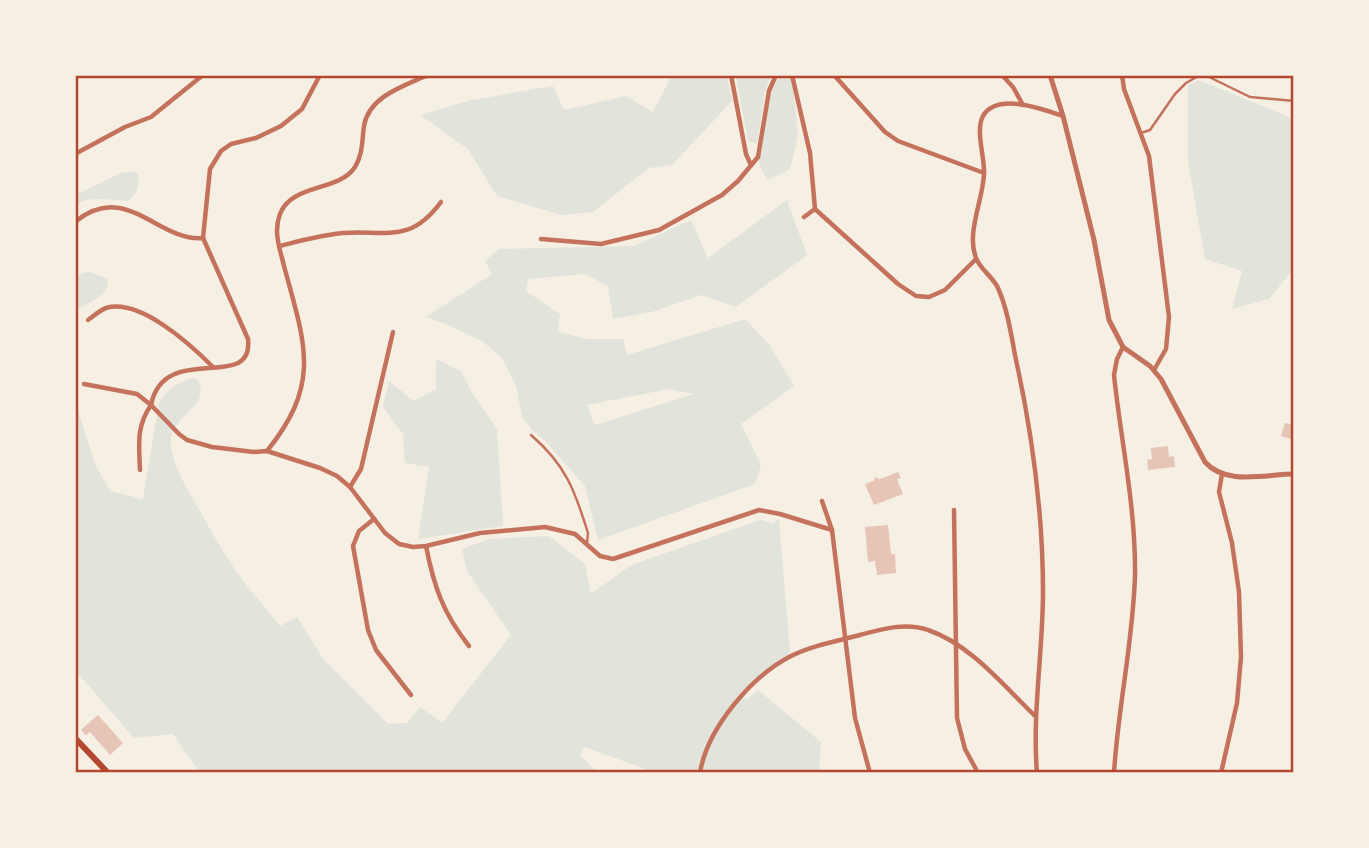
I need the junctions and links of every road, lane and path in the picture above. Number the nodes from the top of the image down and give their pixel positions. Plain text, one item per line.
1 (203, 75) edge
2 (320, 75) edge
3 (428, 75) edge
4 (731, 75) edge
5 (776, 75) edge
6 (792, 75) edge
7 (834, 75) edge
8 (1002, 75) edge
9 (1050, 75) edge
10 (1122, 75) edge
11 (1200, 75) edge
12 (1205, 75) edge
13 (1294, 101) edge
14 (1023, 105) junction
15 (1063, 116) junction
16 (1141, 133) junction
17 (75, 154) edge
18 (750, 163) junction
19 (984, 173) junction
20 (441, 202) dead end
21 (816, 209) junction
22 (804, 217) dead end
23 (75, 222) edge
24 (202, 237) junction
25 (541, 239) dead end
26 (279, 246) junction
27 (976, 259) junction
28 (88, 320) dead end
29 (393, 332) dead end
30 (1124, 347) junction
31 (213, 368) junction
32 (1154, 370) junction
33 (83, 384) dead end
34 (151, 405) junction
35 (531, 435) dead end
36 (267, 451) junction
37 (140, 470) dead end
38 (1222, 474) junction
39 (1294, 474) edge
40 (350, 487) junction
41 (822, 501) dead end
42 (954, 510) dead end
43 (374, 519) junction
44 (832, 530) junction
45 (587, 543) junction
46 (426, 546) junction
47 (846, 638) junction
48 (956, 641) junction
49 (469, 646) dead end
50 (411, 695) dead end
51 (1036, 717) junction
52 (75, 738) edge
53 (108, 773) edge
54 (700, 773) edge
55 (870, 773) edge
56 (978, 773) edge
57 (1037, 773) edge
58 (1114, 773) edge
59 (1221, 773) edge

1 - 17 street
2 - 24 street
3 - 26 street
4 - 18 street
5 - 18 street
6 - 21 street
7 - 19 street
8 - 14 street
9 - 15 street
10 - 16 street
11 - 16 lane
12 - 13 lane
14 - 15 street
14 - 19 street
15 - 30 street
16 - 32 street
18 - 25 street
19 - 27 street
20 - 26 street
21 - 22 street
21 - 27 street
23 - 24 street
24 - 31 street
26 - 36 street
27 - 51 street
28 - 31 street
29 - 40 street
30 - 32 street
30 - 58 street
31 - 34 street
32 - 38 street
33 - 34 street
34 - 36 street
34 - 37 street
35 - 45 lane
36 - 40 street
38 - 39 street
38 - 59 street
40 - 43 street
41 - 44 street
42 - 48 street
43 - 46 street
43 - 50 street
44 - 45 street
44 - 47 street
45 - 46 street
46 - 49 street
47 - 48 street
47 - 54 street
47 - 55 street
48 - 51 street
48 - 56 street
51 - 57 street
52 - 53 main road

